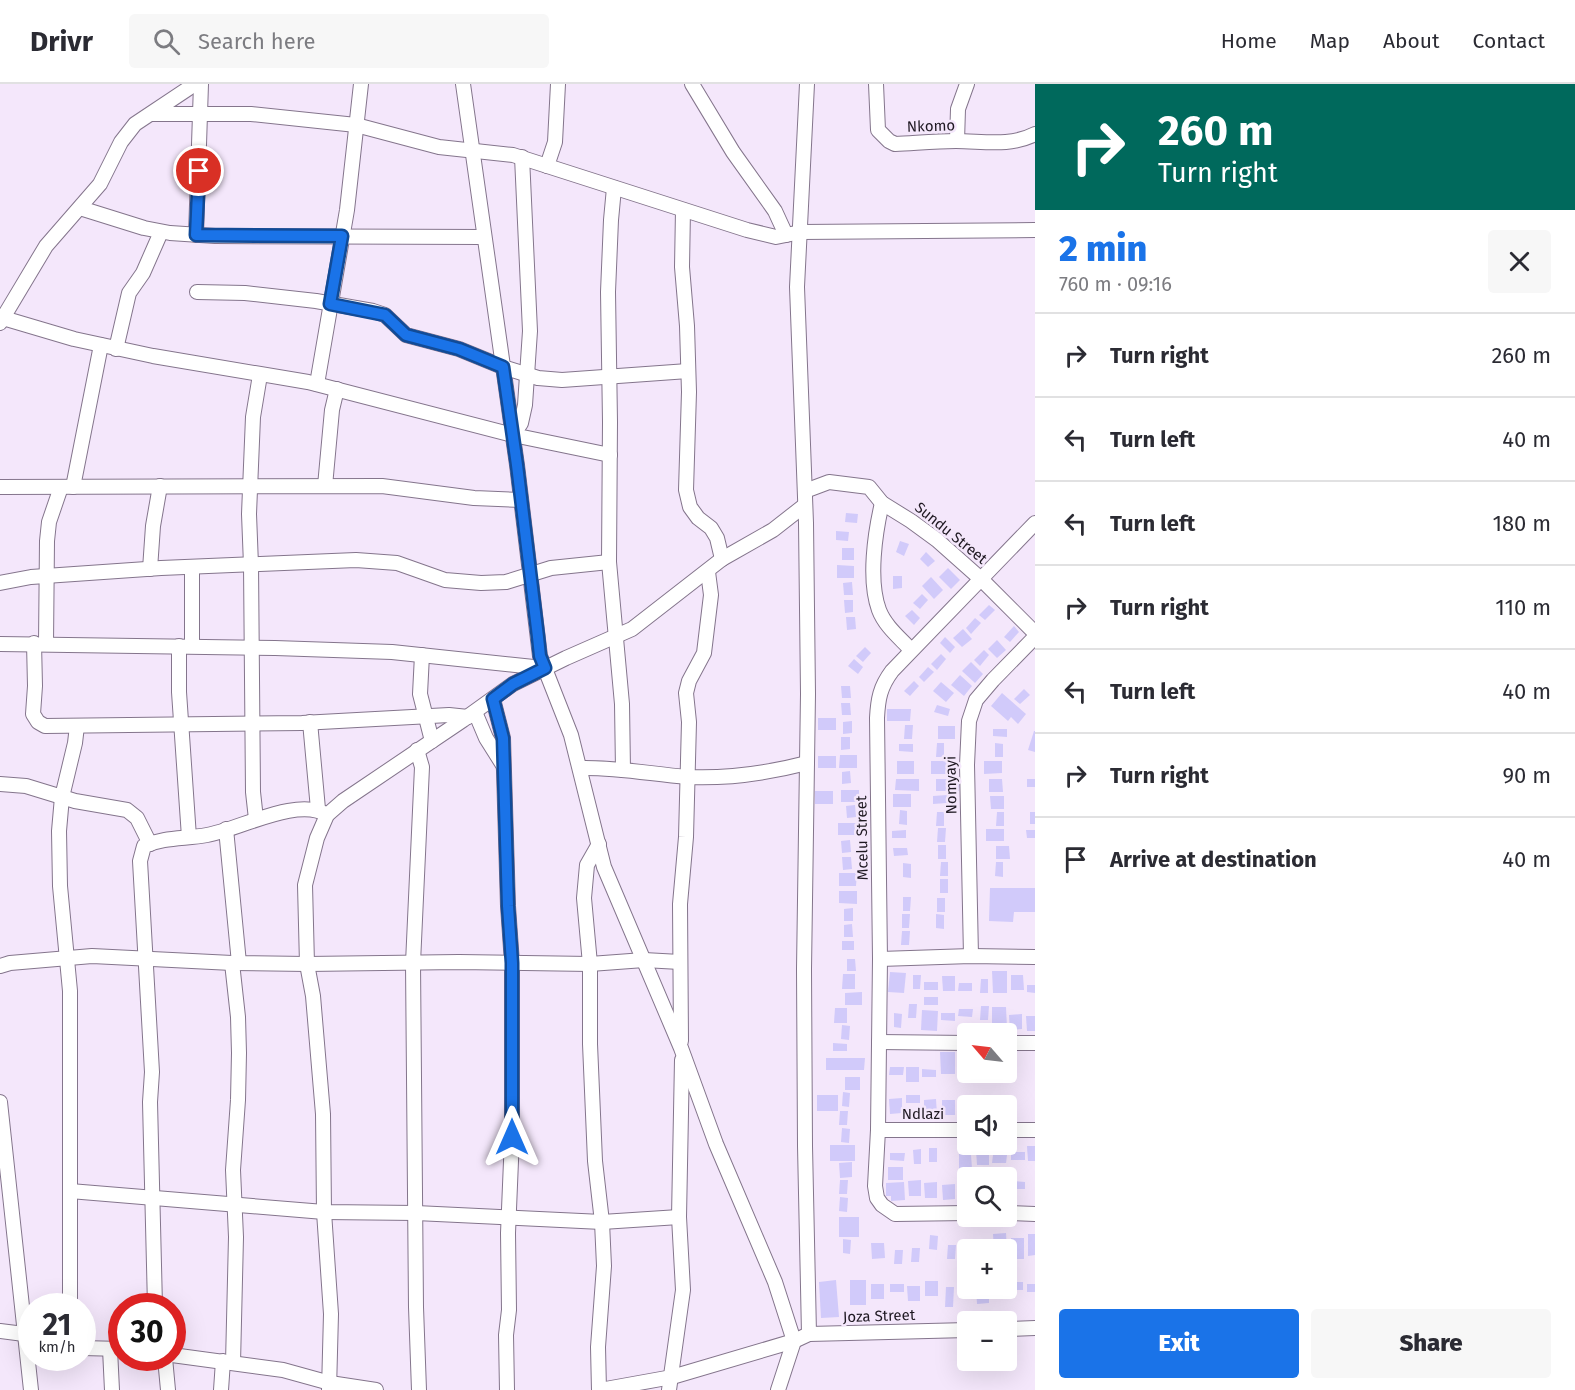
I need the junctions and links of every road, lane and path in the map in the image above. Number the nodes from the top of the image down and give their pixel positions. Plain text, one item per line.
1 (195, 84) edge
2 (201, 84) edge
3 (361, 84) edge
4 (463, 84) edge
5 (558, 84) edge
6 (692, 84) edge
7 (807, 84) edge
8 (876, 84) edge
9 (967, 84) edge
10 (153, 114) junction
11 (199, 114) junction
12 (356, 126) junction
13 (1035, 134) edge
14 (957, 141) junction
15 (472, 150) junction
16 (522, 158) junction
17 (547, 166) junction
18 (614, 188) junction
19 (80, 208) junction
20 (683, 210) junction
21 (1035, 230) edge
22 (161, 231) junction
23 (801, 232) junction
24 (196, 235) junction
25 (786, 235) junction
26 (342, 236) junction
27 (484, 237) junction
28 (197, 292) dead end
29 (330, 304) junction
30 (2, 320) edge
31 (102, 345) junction
32 (116, 349) junction
33 (503, 367) junction
34 (688, 372) junction
35 (260, 375) junction
36 (528, 375) junction
37 (610, 378) junction
38 (317, 384) junction
39 (337, 389) junction
40 (513, 435) junction
41 (610, 455) junction
42 (250, 485) junction
43 (160, 486) junction
44 (325, 486) junction
45 (0, 487) edge
46 (67, 487) junction
47 (805, 498) junction
48 (521, 500) junction
49 (882, 503) junction
50 (1035, 523) edge
51 (722, 559) junction
52 (609, 562) junction
53 (251, 565) junction
54 (192, 567) junction
55 (150, 569) junction
56 (708, 572) junction
57 (529, 574) junction
58 (46, 576) junction
59 (982, 580) junction
60 (0, 583) edge
61 (1035, 633) edge
62 (616, 637) junction
63 (1035, 638) edge
64 (40, 643) junction
65 (0, 644) edge
66 (185, 646) junction
67 (250, 647) junction
68 (911, 650) junction
69 (422, 655) junction
70 (545, 668) junction
71 (493, 699) junction
72 (471, 715) junction
73 (427, 717) junction
74 (310, 722) junction
75 (182, 723) junction
76 (252, 724) junction
77 (77, 726) junction
78 (432, 741) junction
79 (417, 750) junction
80 (807, 763) junction
81 (503, 765) junction
82 (580, 768) junction
83 (623, 770) junction
84 (688, 777) junction
85 (0, 784) edge
86 (62, 797) junction
87 (322, 812) junction
88 (255, 819) junction
89 (226, 829) junction
90 (189, 837) junction
91 (150, 844) junction
92 (599, 844) junction
93 (971, 956) junction
94 (1035, 957) edge
95 (67, 959) junction
96 (146, 959) junction
97 (880, 959) junction
98 (644, 960) junction
99 (680, 962) junction
100 (235, 963) junction
101 (413, 963) junction
102 (512, 963) junction
103 (307, 964) junction
104 (590, 964) junction
105 (0, 966) edge
106 (879, 1042) junction
107 (957, 1042) edge
108 (1017, 1043) edge
109 (1035, 1043) edge
110 (681, 1048) junction
111 (0, 1102) edge
112 (878, 1130) junction
113 (957, 1130) edge
114 (1017, 1130) edge
115 (1035, 1130) edge
116 (2, 1136) edge
117 (70, 1191) junction
118 (153, 1197) junction
119 (234, 1206) junction
120 (324, 1212) junction
121 (416, 1213) junction
122 (957, 1214) edge
123 (1017, 1214) edge
124 (1035, 1214) edge
125 (509, 1216) junction
126 (679, 1217) junction
127 (602, 1222) junction
128 (19, 1293) edge
129 (70, 1293) edge
130 (154, 1293) edge
131 (1035, 1328) edge
132 (1017, 1329) edge
133 (957, 1330) edge
134 (0, 1331) edge
135 (18, 1333) edge
136 (809, 1334) junction
137 (794, 1341) junction
138 (186, 1357) edge
139 (228, 1362) junction
140 (30, 1371) edge
141 (114, 1371) edge
142 (166, 1371) edge
143 (670, 1384) edge
144 (330, 1387) edge
145 (30, 1390) edge
146 (112, 1390) edge
147 (168, 1390) edge
148 (221, 1390) edge
149 (376, 1390) edge
150 (419, 1390) edge
151 (507, 1390) edge
152 (599, 1390) edge
153 (778, 1390) edge

1 - 10 street
2 - 11 street
3 - 12 street
4 - 15 street
5 - 17 street
6 - 25 street
7 - 23 street
8 - 14 street, Nkomo
9 - 14 street
10 - 11 street
10 - 19 street
11 - 12 street
11 - 24 street
12 - 15 street
12 - 26 street
13 - 14 street, Nkomo
15 - 16 street
15 - 27 street
16 - 17 street
16 - 36 street
17 - 18 street
18 - 20 street
18 - 37 street
19 - 22 street
19 - 30 street
20 - 25 street
20 - 34 street
21 - 23 street
22 - 24 street
22 - 32 street
23 - 25 street
23 - 47 street
24 - 26 street
26 - 27 street
26 - 29 street
27 - 33 street
28 - 29 street
29 - 33 street
29 - 38 street
30 - 31 street
31 - 32 street
31 - 46 street
32 - 35 street
33 - 36 street
33 - 40 street
34 - 37 street
34 - 51 street
35 - 38 street
35 - 42 street
36 - 37 street
36 - 40 street
37 - 41 street
38 - 39 street
39 - 40 street
39 - 44 street
40 - 41 street
40 - 48 street
41 - 52 street
42 - 43 street
42 - 44 street
42 - 53 street
43 - 46 street
43 - 55 street
44 - 48 street
45 - 46 street
46 - 58 street
47 - 49 street, Sundu Street
47 - 51 street
47 - 80 street
48 - 57 street
49 - 59 street, Sundu Street
49 - 68 street
50 - 59 street, Mcelu Street
51 - 56 street
52 - 57 street
52 - 62 street
53 - 54 street
53 - 57 street
53 - 67 street
54 - 55 street
54 - 66 street
55 - 58 street
56 - 62 street
56 - 84 street
57 - 70 street
58 - 60 street
58 - 64 street
59 - 61 street, Sundu Street
59 - 68 street, Mcelu Street
62 - 70 street
62 - 83 street
63 - 93 street, Nomyayi
64 - 65 street
64 - 66 street
64 - 77 street
66 - 67 street
66 - 75 street
67 - 69 street
67 - 76 street
68 - 97 street, Mcelu Street
69 - 70 street
69 - 73 street
70 - 71 street
70 - 82 street
71 - 72 street
71 - 81 street
72 - 73 street
72 - 78 street
72 - 81 street
73 - 74 street
73 - 78 street
74 - 76 street
74 - 87 street
75 - 76 street
75 - 77 street
75 - 90 street
76 - 88 street
77 - 86 street
78 - 79 street
79 - 87 street
79 - 101 street
80 - 84 street
80 - 136 street
81 - 102 street
82 - 83 street
82 - 92 street
83 - 84 street
84 - 99 street
85 - 86 street
86 - 91 street
86 - 95 street
87 - 88 street
87 - 103 street
88 - 89 street
89 - 90 street
89 - 100 street
90 - 91 street
91 - 96 street
92 - 98 street
92 - 104 street
93 - 94 street
93 - 97 street
95 - 96 street
95 - 105 street
95 - 117 street
96 - 100 street
96 - 118 street
97 - 106 street, Mcelu Street
98 - 99 street
98 - 104 street
98 - 110 street
99 - 110 street
100 - 103 street
100 - 119 street
101 - 102 street
101 - 103 street
101 - 121 street
102 - 104 street
102 - 125 street
103 - 120 street
104 - 127 street
106 - 107 street
106 - 112 street, Mcelu Street
108 - 109 street
110 - 126 street
110 - 137 street
111 - 116 street
112 - 113 street, Ndlazi
112 - 122 street, Mcelu Street
114 - 115 street
116 - 128 street
117 - 118 street
117 - 129 street
118 - 119 street
118 - 130 street
119 - 120 street
119 - 139 street
120 - 121 street
120 - 144 street
121 - 125 street
121 - 150 street
123 - 124 street
125 - 127 street
125 - 151 street
126 - 127 street
126 - 143 street
127 - 152 street
131 - 132 street
133 - 136 street, Joza Street
134 - 135 street
136 - 137 street, Joza Street
137 - 143 street, Joza Street
137 - 153 street
138 - 139 street
139 - 144 street
139 - 148 street
140 - 145 street
141 - 146 street
142 - 147 street
143 - 152 street, Joza Street
144 - 149 street

